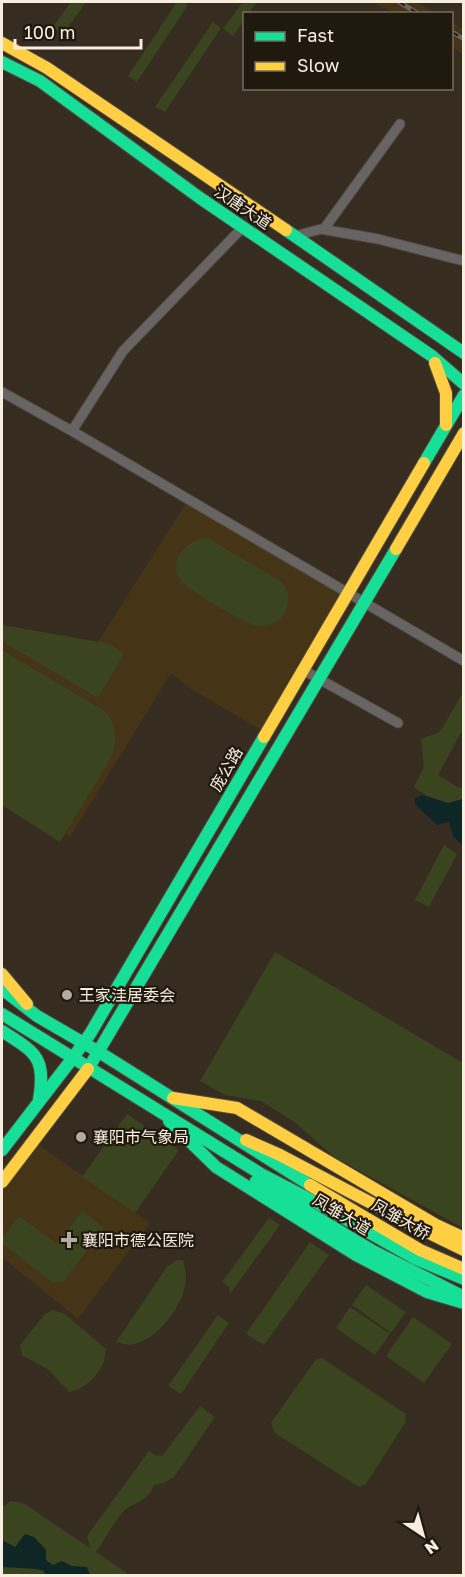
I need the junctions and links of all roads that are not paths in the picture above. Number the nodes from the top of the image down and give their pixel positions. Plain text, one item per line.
1 (2, 43) edge
2 (2, 62) edge
3 (400, 124) dead end
4 (244, 226) junction
5 (324, 229) junction
6 (295, 236) junction
7 (464, 261) edge
8 (442, 338) junction
9 (464, 345) edge
10 (464, 353) edge
11 (432, 356) junction
12 (464, 384) edge
13 (2, 392) edge
14 (464, 395) edge
15 (446, 425) junction
16 (72, 431) junction
17 (464, 433) edge
18 (348, 593) junction
19 (365, 603) junction
20 (464, 661) edge
21 (303, 670) junction
22 (320, 679) junction
23 (398, 723) dead end
24 (2, 974) edge
25 (2, 989) edge
26 (2, 1014) edge
27 (37, 1016) junction
28 (2, 1031) edge
29 (84, 1043) junction
30 (99, 1052) junction
31 (72, 1059) junction
32 (88, 1069) junction
33 (170, 1097) junction
34 (38, 1102) junction
35 (159, 1112) junction
36 (222, 1130) junction
37 (214, 1144) junction
38 (2, 1150) edge
39 (2, 1182) edge
40 (321, 1199) junction
41 (464, 1238) edge
42 (464, 1250) edge
43 (464, 1269) edge
44 (464, 1280) edge
45 (464, 1297) edge
46 (464, 1303) edge

1 - 6 main road, 汉唐大道
2 - 4 main road, 汉唐大道
3 - 5 street
4 - 11 main road, 汉唐大道
4 - 16 street
5 - 6 street
5 - 7 street
6 - 8 main road, 汉唐大道
8 - 9 main road
8 - 10 main road, 汉唐大道
11 - 12 main road, 汉唐大道
11 - 15 main road
13 - 16 street
14 - 15 main road, 庞公路
15 - 18 main road, 庞公路
16 - 18 street
17 - 19 main road
18 - 19 street
18 - 21 main road, 庞公路
19 - 20 street
19 - 22 main road
21 - 22 street
21 - 29 main road, 庞公路
22 - 23 street
22 - 30 main road
24 - 27 main road
25 - 27 main road, 凤雏大道
26 - 31 main road, 凤雏大道
27 - 29 main road, 凤雏大道
28 - 34 main road
29 - 30 main road, 凤雏大道
29 - 31 main road, 庞公路
30 - 32 main road
30 - 33 main road, 凤雏大道
31 - 32 main road, 凤雏大道
31 - 34 main road, 庞公路
32 - 35 main road, 凤雏大道
32 - 39 main road
33 - 36 main road, 凤雏大道
33 - 41 main road
34 - 38 main road, 庞公路
35 - 37 main road, 凤雏大道
35 - 46 main road
36 - 40 main road, 凤雏大道
36 - 42 main road, 凤雏大道
37 - 40 main road, 凤雏大道
37 - 45 main road, 凤雏大道
40 - 43 main road, 凤雏大桥
40 - 44 main road, 凤雏大桥

